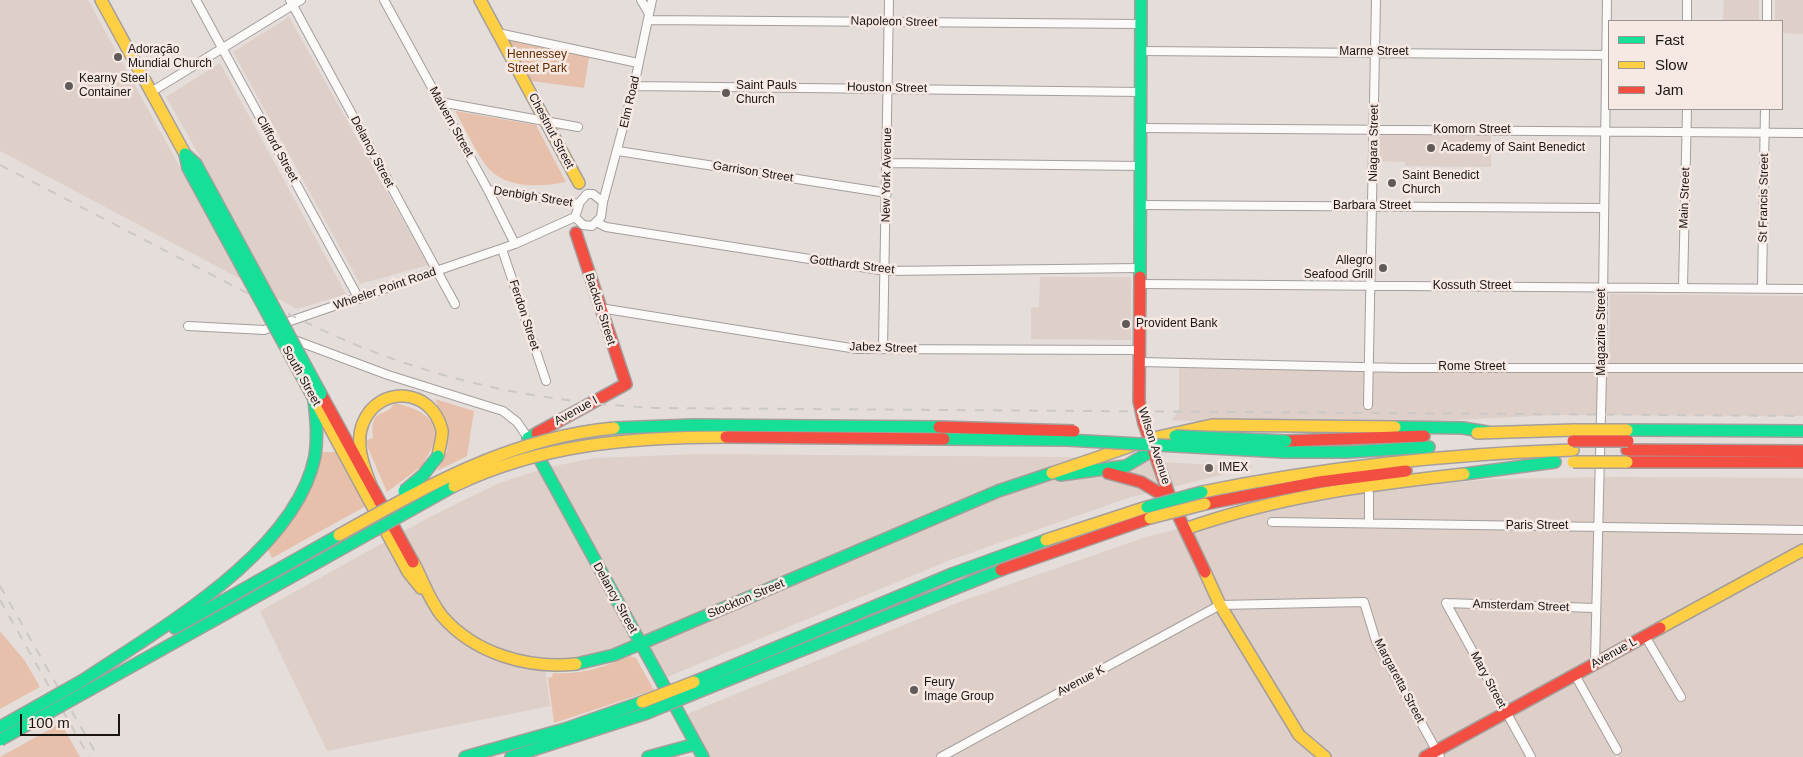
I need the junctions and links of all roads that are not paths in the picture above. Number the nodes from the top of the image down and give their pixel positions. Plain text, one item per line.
1 (101, 0) edge
2 (196, 0) edge
3 (301, 0) edge
4 (384, 0) edge
5 (641, 0) edge
6 (652, 0) edge
7 (889, 0) edge
8 (1142, 0) edge
9 (1376, 0) edge
10 (1607, 0) edge
11 (1688, 0) edge
12 (1767, 0) edge
13 (483, 1) edge
14 (291, 3) edge
15 (648, 16) junction
16 (1687, 20) edge
17 (1766, 20) edge
18 (889, 22) junction
19 (1141, 24) junction
20 (498, 33) junction
21 (222, 50) junction
22 (1141, 51) junction
23 (1376, 52) junction
24 (1606, 54) junction
25 (638, 63) junction
26 (634, 86) junction
27 (889, 88) junction
28 (151, 92) junction
29 (1141, 92) junction
30 (440, 102) junction
31 (1687, 110) edge
32 (1765, 110) edge
33 (546, 120) junction
34 (578, 127) dead end
35 (1141, 128) junction
36 (1374, 130) junction
37 (1605, 131) junction
38 (1687, 131) junction
39 (1765, 133) junction
40 (1803, 133) edge
41 (618, 151) junction
42 (888, 162) junction
43 (1140, 166) junction
44 (579, 184) junction
45 (488, 190) junction
46 (887, 193) junction
47 (593, 194) junction
48 (581, 202) junction
49 (603, 202) junction
50 (1141, 205) junction
51 (1373, 206) junction
52 (1603, 208) junction
53 (598, 223) junction
54 (578, 224) junction
55 (515, 244) junction
56 (502, 249) junction
57 (1140, 268) junction
58 (437, 270) junction
59 (886, 271) junction
60 (1141, 284) junction
61 (1371, 286) junction
62 (1602, 286) junction
63 (1683, 287) junction
64 (1762, 287) junction
65 (1803, 288) edge
66 (359, 299) junction
67 (455, 304) dead end
68 (600, 308) junction
69 (188, 326) dead end
70 (264, 330) junction
71 (883, 349) junction
72 (1139, 350) junction
73 (1140, 362) junction
74 (1370, 367) junction
75 (1602, 367) junction
76 (1803, 368) edge
77 (546, 380) dead end
78 (626, 384) joint
79 (318, 396) junction
80 (1368, 405) dead end
81 (1803, 431) edge
82 (1487, 432) junction
83 (528, 438) junction
84 (1149, 439) junction
85 (1803, 442) edge
86 (1573, 446) junction
87 (1627, 446) junction
88 (1285, 447) junction
89 (1153, 450) junction
90 (1803, 451) edge
91 (1555, 462) junction
92 (1803, 462) edge
93 (1096, 471) junction
94 (1049, 476) junction
95 (370, 483) junction
96 (1368, 494) dead end
97 (1203, 498) junction
98 (1171, 500) junction
99 (1272, 522) dead end
100 (1369, 523) junction
101 (1599, 526) junction
102 (1185, 529) junction
103 (1803, 530) edge
104 (339, 535) junction
105 (1803, 550) edge
106 (426, 592) junction
107 (1446, 602) joint
108 (1220, 605) junction
109 (1596, 608) junction
110 (445, 618) joint
111 (1646, 636) junction
112 (640, 644) junction
113 (1595, 664) junction
114 (1575, 675) junction
115 (85, 679) junction
116 (1681, 697) dead end
117 (644, 708) junction
118 (1506, 714) junction
119 (0, 727) edge
120 (0, 740) edge
121 (696, 744) junction
122 (1617, 750) dead end
123 (1438, 753) edge
124 (465, 757) edge
125 (511, 757) edge
126 (648, 757) edge
127 (703, 757) edge
128 (941, 757) edge
129 (1325, 757) edge
130 (1425, 757) edge
131 (1531, 757) edge

1 - 28 main road, South Street
2 - 21 street, Clifford Street
3 - 14 street
4 - 30 street, Malvern Street
5 - 15 street
6 - 15 street, Elm Road
7 - 18 street, New York Avenue
8 - 19 main road, Wilson Avenue
9 - 23 street, Niagara Street
10 - 24 street, Magazine Street
11 - 16 street
12 - 17 street
13 - 20 main road, Chestnut Street
14 - 21 street
14 - 58 street, Delancy Street
15 - 18 street, Napoleon Street
15 - 25 street, Elm Road
18 - 19 street, Napoleon Street
18 - 27 street, New York Avenue
19 - 22 main road, Wilson Avenue
20 - 25 street
20 - 33 main road, Chestnut Street
21 - 28 street
21 - 66 street, Clifford Street
22 - 23 street, Marne Street
22 - 29 main road, Wilson Avenue
23 - 24 street, Marne Street
23 - 36 street, Niagara Street
24 - 37 street, Magazine Street
25 - 26 street, Elm Road
26 - 27 street, Houston Street
26 - 41 street, Elm Road
27 - 29 street, Houston Street
27 - 42 street, New York Avenue
28 - 79 main road, South Street, bridge
29 - 35 main road, Wilson Avenue
30 - 33 street
30 - 45 street, Malvern Street
31 - 38 street, Main Street
32 - 39 street, St Francis Street
33 - 34 street
33 - 44 main road, Chestnut Street
35 - 36 street, Komorn Street
35 - 43 main road, Wilson Avenue
36 - 37 street, Komorn Street
36 - 51 street, Niagara Street
37 - 38 street, Komorn Street
37 - 52 street, Magazine Street
38 - 39 street, Komorn Street
38 - 63 street, Main Street
39 - 40 street, Komorn Street
39 - 64 street, St Francis Street
41 - 46 street, Garrison Street
41 - 49 street, Elm Road
42 - 43 street
42 - 46 street, New York Avenue
43 - 50 main road, Wilson Avenue
44 - 47 street
44 - 48 street
45 - 48 street, Denbigh Street
45 - 55 street, Malvern Street
46 - 59 street, New York Avenue
47 - 48 street
47 - 49 street
48 - 54 street
49 - 53 street
50 - 51 street, Barbara Street
50 - 57 main road, Wilson Avenue
51 - 52 street, Barbara Street
51 - 61 street, Niagara Street
52 - 62 street, Magazine Street
53 - 54 street
53 - 59 street, Gotthardt Street
54 - 55 street, Wheeler Point Road
54 - 68 main road, Backus Street
55 - 56 street, Wheeler Point Road
56 - 58 street, Wheeler Point Road
56 - 77 street, Ferdon Street
57 - 59 street, Gotthardt Street
57 - 60 main road, Wilson Avenue
58 - 66 street, Wheeler Point Road
58 - 67 street, Delancy Street
59 - 71 street, New York Avenue
60 - 61 street, Kossuth Street
60 - 72 main road, Wilson Avenue
61 - 62 street, Kossuth Street
61 - 74 street, Niagara Street
62 - 63 street, Kossuth Street
62 - 75 street, Magazine Street
63 - 64 street, Kossuth Street
64 - 65 street, Kossuth Street
66 - 70 street, Wheeler Point Road
68 - 71 street, Jabez Street
68 - 78 main road, Backus Street
69 - 70 street, Wheeler Point Road
70 - 83 street
71 - 72 street, Jabez Street
72 - 73 main road, Wilson Avenue
73 - 74 street, Rome Street
73 - 84 main road, Wilson Avenue
74 - 75 street, Rome Street
74 - 80 street, Niagara Street
75 - 76 street, Rome Street
75 - 101 street, Magazine Street
78 - 83 main road, Avenue I
79 - 95 main road, South Street
79 - 106 main road, South Street
79 - 115 main road
81 - 87 main road
82 - 84 main road, Stockton Street
82 - 86 main road
82 - 88 main road
83 - 112 main road, Delancy Street
84 - 89 main road, Wilson Avenue
84 - 94 main road, Stockton Street
85 - 87 main road
86 - 87 main road, bridge
86 - 87 main road, bridge
86 - 88 main road
86 - 91 main road
86 - 97 main road
87 - 90 main road
87 - 92 main road
88 - 104 main road, bridge
88 - 120 main road, bridge
89 - 93 main road, Stockton Street
89 - 98 main road, Wilson Avenue
91 - 97 main road
91 - 102 main road
93 - 94 main road, Stockton Street
93 - 98 main road
94 - 112 main road, Stockton Street
95 - 104 main road, bridge
95 - 106 main road, South Street
96 - 100 street
97 - 117 main road, bridge
98 - 102 main road, Wilson Avenue
99 - 100 street, Paris Street
100 - 101 street, Paris Street
101 - 103 street, Paris Street
101 - 109 street, Magazine Street
102 - 108 main road, Wilson Avenue
104 - 115 main road
105 - 111 main road, Avenue L
106 - 110 main road, South Street
107 - 109 street, Amsterdam Street
107 - 118 street, Mary Street
108 - 123 street, Margaretta Street
108 - 128 street, Avenue K
108 - 129 main road, Wilson Avenue
109 - 113 street, Magazine Street
110 - 112 main road, Stockton Street
111 - 113 main road, Avenue L
111 - 116 street
112 - 121 main road, Delancy Street
113 - 114 main road, Avenue L
114 - 118 main road, Avenue L
114 - 122 street
115 - 119 main road, bridge
117 - 124 main road
117 - 125 main road
118 - 123 main road, Avenue L
118 - 131 street, Mary Street
121 - 126 main road
121 - 127 main road, Delancy Street
123 - 130 main road, Avenue L

